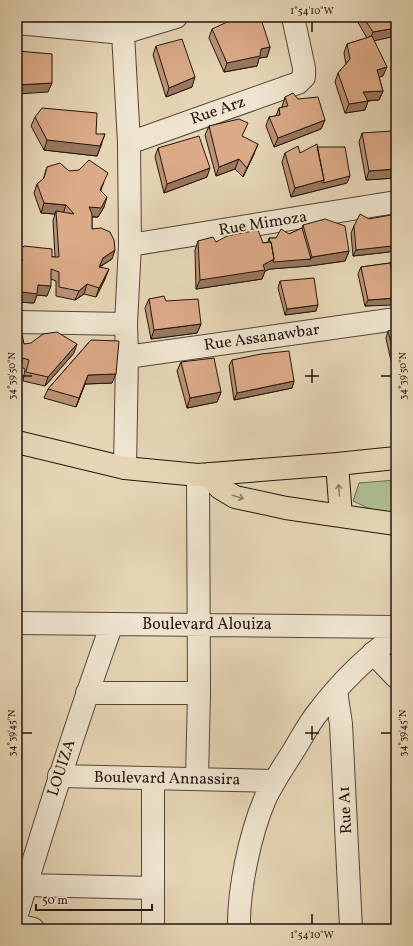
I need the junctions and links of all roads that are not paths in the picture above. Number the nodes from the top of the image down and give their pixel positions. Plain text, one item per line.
1 (176, 17) edge
2 (293, 17) edge
3 (17, 22) edge
4 (121, 25) edge
5 (129, 143) junction
6 (396, 202) edge
7 (130, 245) junction
8 (396, 319) edge
9 (17, 322) edge
10 (126, 324) junction
11 (127, 357) junction
12 (17, 442) edge
13 (396, 458) edge
14 (337, 464) junction
15 (125, 468) junction
16 (203, 474) junction
17 (341, 516) junction
18 (396, 524) edge
19 (17, 623) edge
20 (112, 624) junction
21 (199, 624) junction
22 (396, 627) edge
23 (396, 635) edge
24 (373, 653) junction
25 (396, 677) edge
26 (336, 691) junction
27 (87, 693) junction
28 (199, 693) junction
29 (59, 776) junction
30 (153, 778) junction
31 (197, 780) junction
32 (274, 781) junction
33 (26, 885) junction
34 (153, 888) junction
35 (17, 914) edge
36 (17, 925) edge
37 (33, 929) edge
38 (153, 929) edge
39 (239, 929) edge
40 (351, 929) edge

1 - 4 street
2 - 5 street, Rue Arz
3 - 4 street
4 - 5 street
5 - 7 street
6 - 7 street, Rue Mimoza
7 - 10 street
8 - 11 street, Rue Assanawbar
9 - 10 street
10 - 11 street
11 - 15 street
12 - 15 main road
13 - 14 main road
14 - 16 main road
17 -> 14 main road
15 - 16 main road
16 -> 17 main road
16 - 21 street
17 - 18 main road
19 - 20 street, Boulevard Alouiza
20 - 21 street, Boulevard Alouiza
20 - 27 street, LOUIZA
21 - 22 street, Boulevard Alouiza
21 - 28 street
23 - 24 street
24 - 25 street
24 - 26 street
26 - 32 street
26 - 40 street, Rue A1
27 - 28 street
27 - 29 street, LOUIZA
28 - 31 street
29 - 30 street, Boulevard Annassira
29 - 33 street, LOUIZA
30 - 31 street, Boulevard Annassira
30 - 34 street
31 - 32 street, Boulevard Annassira
32 - 39 street
33 - 34 street
33 - 35 street, LOUIZA
34 - 38 street
36 - 37 street

